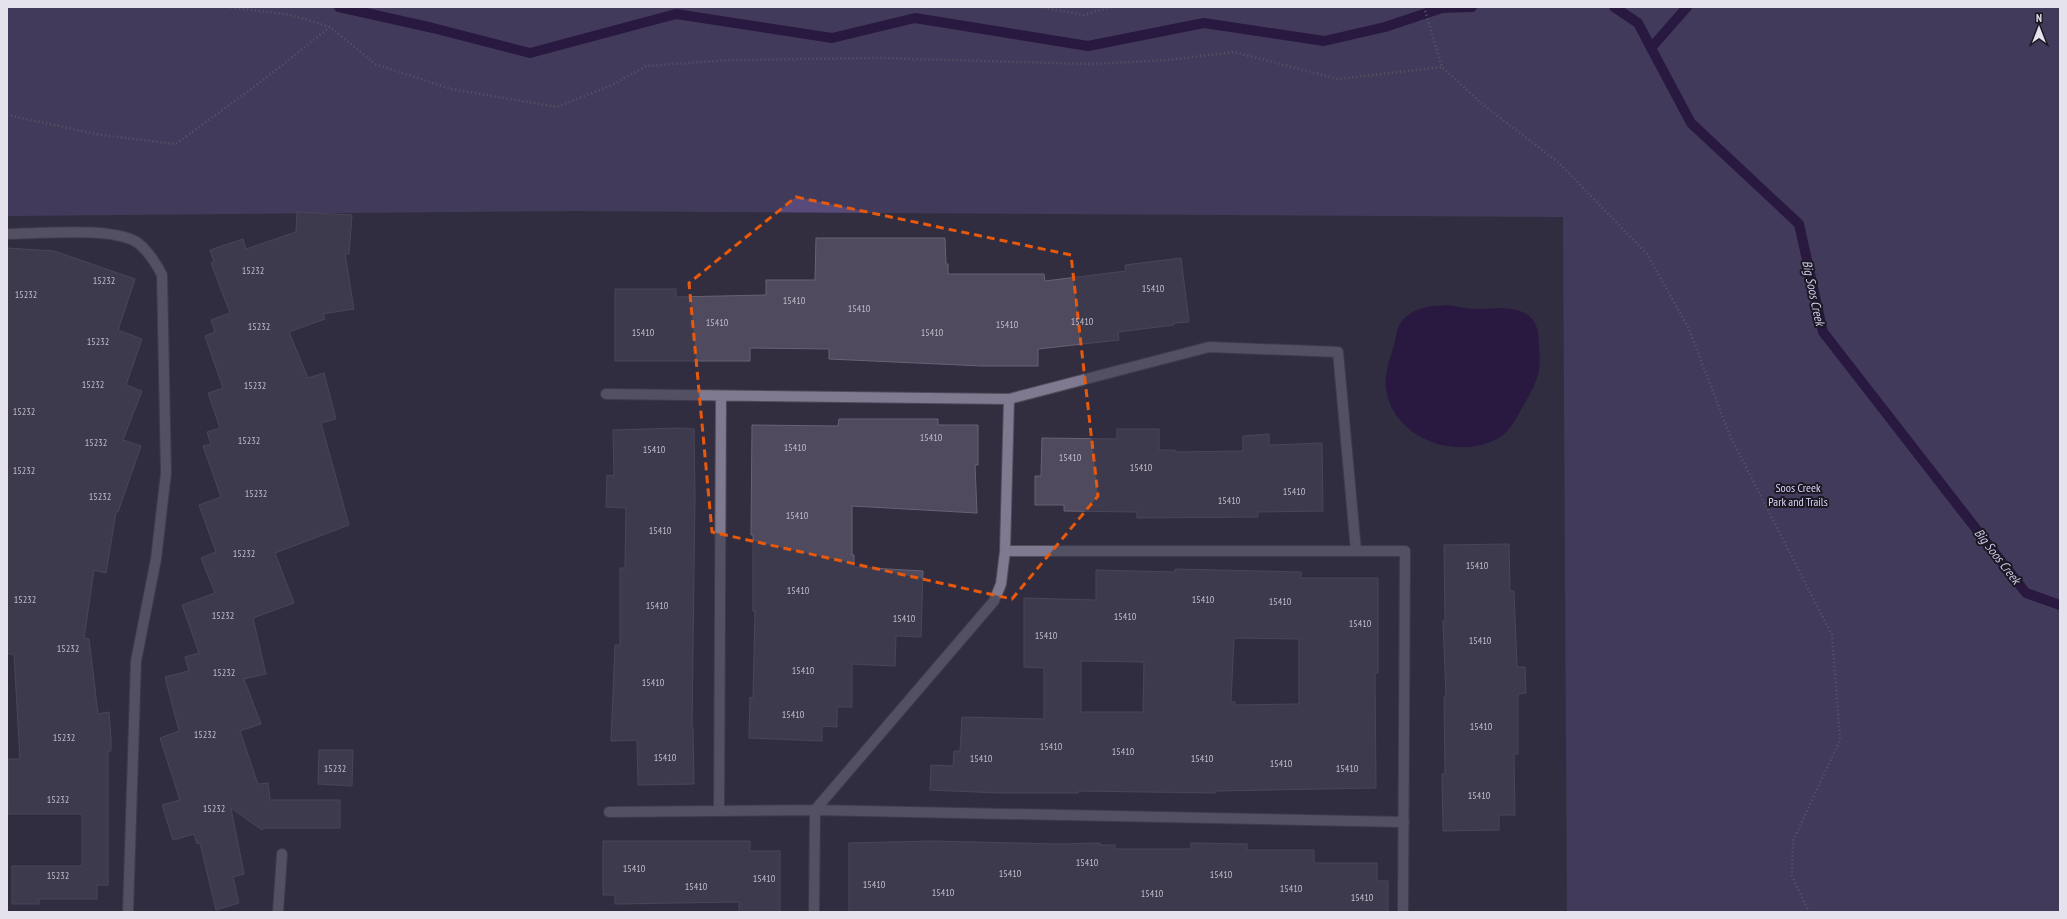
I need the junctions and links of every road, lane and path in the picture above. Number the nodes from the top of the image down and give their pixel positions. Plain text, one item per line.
1 (227, 7) edge
2 (535, 7) edge
3 (547, 7) edge
4 (1040, 7) edge
5 (1111, 7) edge
6 (1424, 7) edge
7 (330, 27) junction
8 (1442, 67) junction
9 (7, 114) edge
10 (7, 234) edge
11 (606, 394) dead end
12 (721, 396) junction
13 (1009, 399) junction
14 (1005, 550) junction
15 (1356, 550) junction
16 (815, 810) junction
17 (719, 811) junction
18 (609, 812) dead end
19 (1404, 822) junction
20 (282, 854) dead end
21 (128, 912) edge
22 (278, 912) edge
23 (814, 912) edge
24 (1404, 912) edge
25 (1809, 912) edge

1 - 7 path
2 - 3 path
4 - 5 path
6 - 8 path
7 - 8 path
7 - 9 path
8 - 25 path
10 - 21 lane
11 - 12 lane
12 - 13 lane
12 - 17 lane
13 - 14 lane
13 - 15 lane
14 - 15 lane
14 - 16 lane
15 - 19 lane
16 - 17 lane
16 - 19 lane
16 - 23 lane
17 - 18 lane
19 - 24 lane
20 - 22 lane

